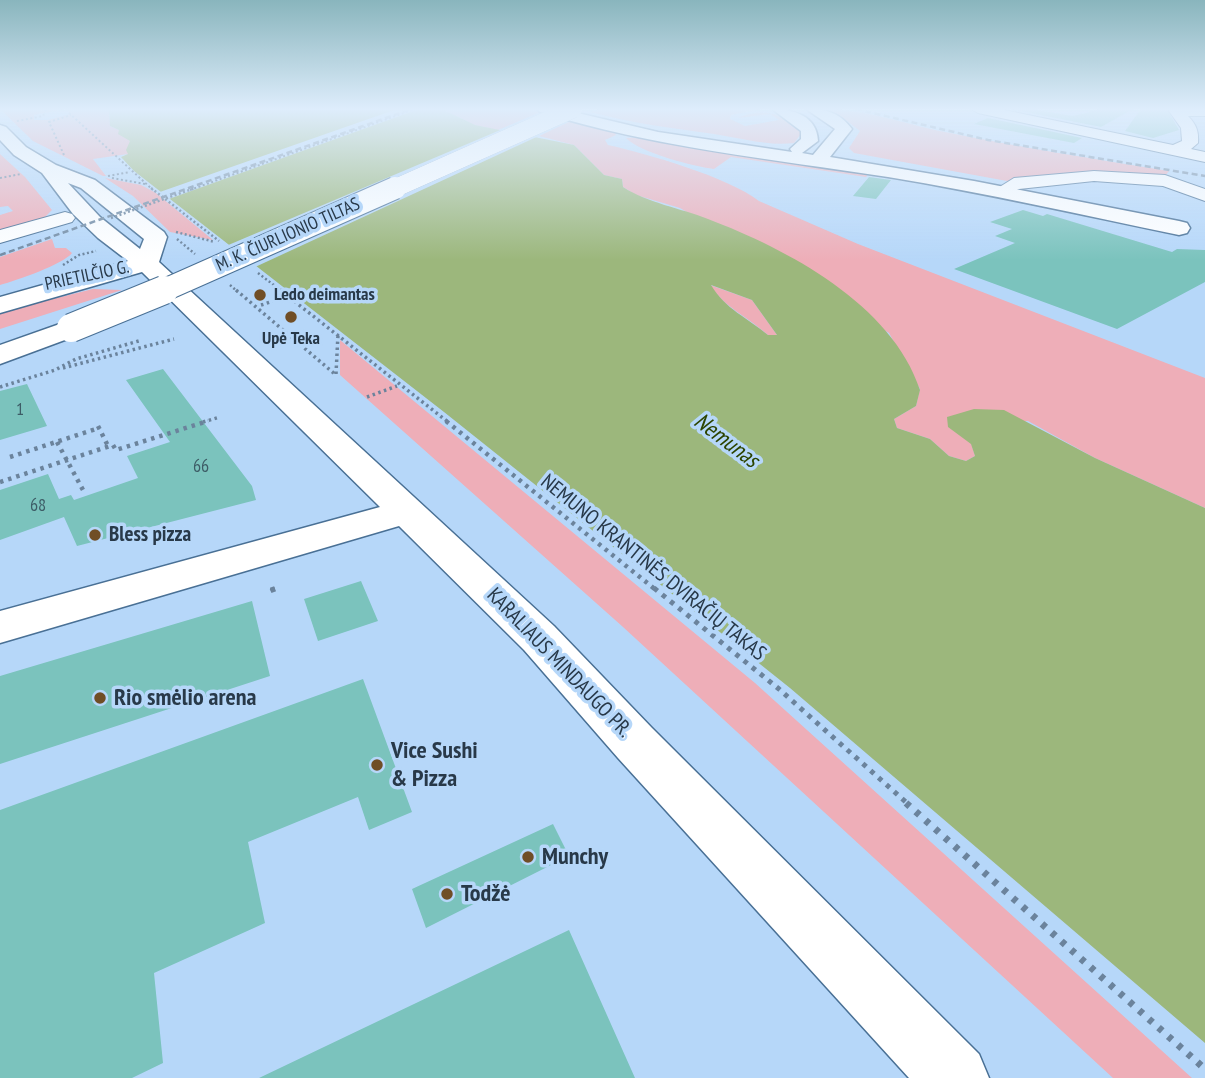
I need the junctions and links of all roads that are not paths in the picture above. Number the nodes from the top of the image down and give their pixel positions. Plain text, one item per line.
1 (35, 159) edge
2 (459, 159) edge
3 (828, 159) edge
4 (829, 159) edge
5 (1200, 159) edge
6 (57, 171) junction
7 (1165, 181) junction
8 (1007, 188) junction
9 (1205, 195) edge
10 (65, 218) junction
11 (0, 237) edge
12 (147, 263) junction
13 (63, 280) junction
14 (0, 296) edge
15 (0, 305) edge
16 (0, 355) edge
17 (407, 512) junction
18 (0, 627) edge
19 (955, 1078) edge

1 - 6 main road
2 - 16 main road, M. K. ČIURLIONIO TILTAS, bridge
3 - 8 main road
4 - 8 main road
5 - 7 street
6 - 10 main road
6 - 12 main road, KARALIAUS MINDAUGO PR.
6 - 12 main road
7 - 8 street
7 - 9 street
10 - 11 street
10 - 13 main road
12 - 13 main road, PRIETILČIO G.
12 - 15 main road, PRIETILČIO G.
12 - 17 main road, KARALIAUS MINDAUGO PR.
13 - 14 main road, PRIETILČIO G.
17 - 18 main road
17 - 19 main road, KARALIAUS MINDAUGO PR.

